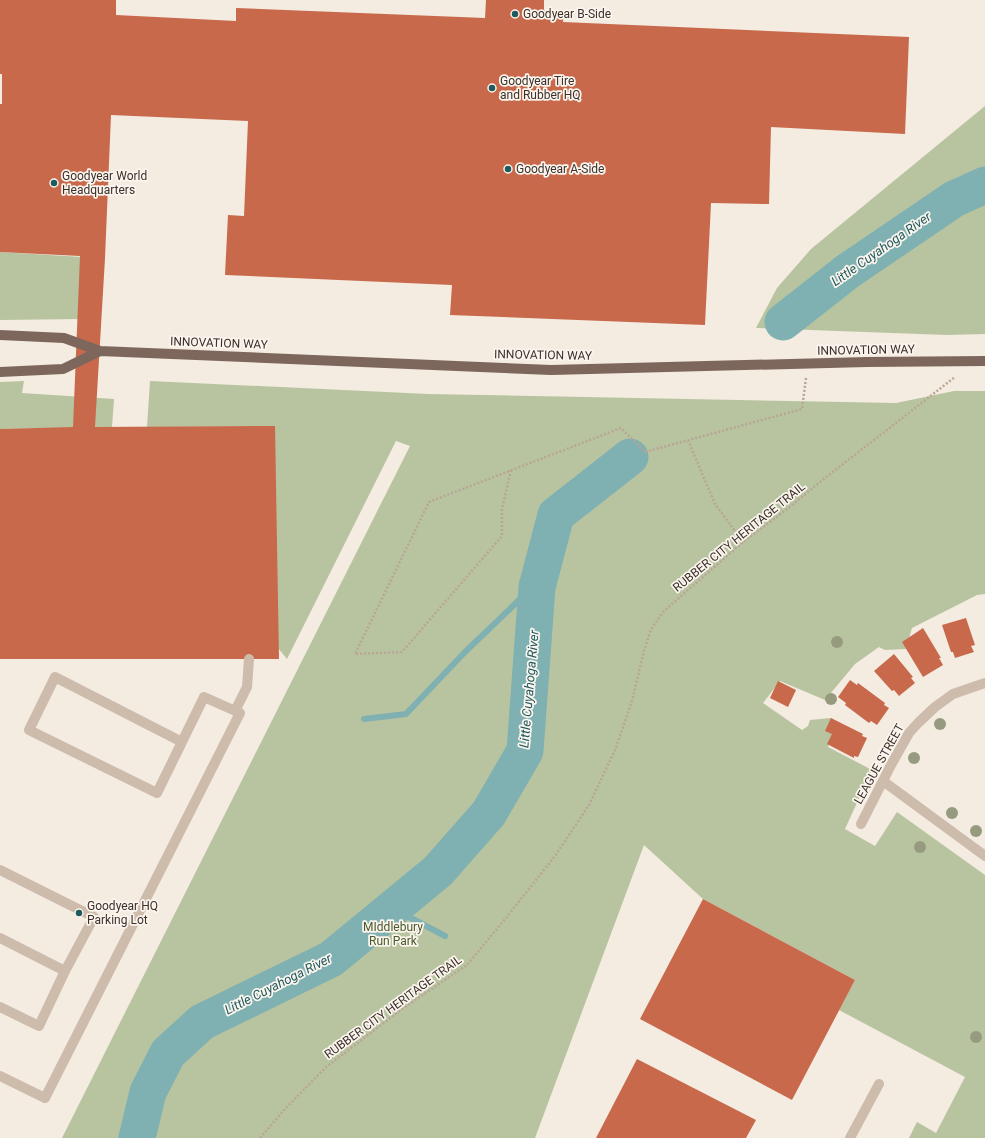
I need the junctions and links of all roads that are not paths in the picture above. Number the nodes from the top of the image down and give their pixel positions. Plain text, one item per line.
1 (0, 335) edge
2 (100, 351) junction
3 (985, 361) edge
4 (0, 372) edge
5 (249, 659) dead end
6 (985, 683) edge
7 (236, 711) junction
8 (182, 742) junction
9 (883, 781) junction
10 (861, 824) dead end
11 (985, 856) edge
12 (0, 870) edge
13 (0, 938) edge
14 (66, 971) junction
15 (0, 1007) edge
16 (0, 1076) edge
17 (879, 1084) dead end
18 (850, 1138) edge

1 - 2 main road, INNOVATION WAY
2 - 3 main road, INNOVATION WAY, bridge
2 - 4 main road, INNOVATION WAY
5 - 7 street
6 - 9 street, LEAGUE STREET
7 - 8 street
7 - 16 street
8 - 8 street
9 - 10 street, LEAGUE STREET
9 - 11 street
12 - 14 street
13 - 14 street
14 - 15 street
17 - 18 street

